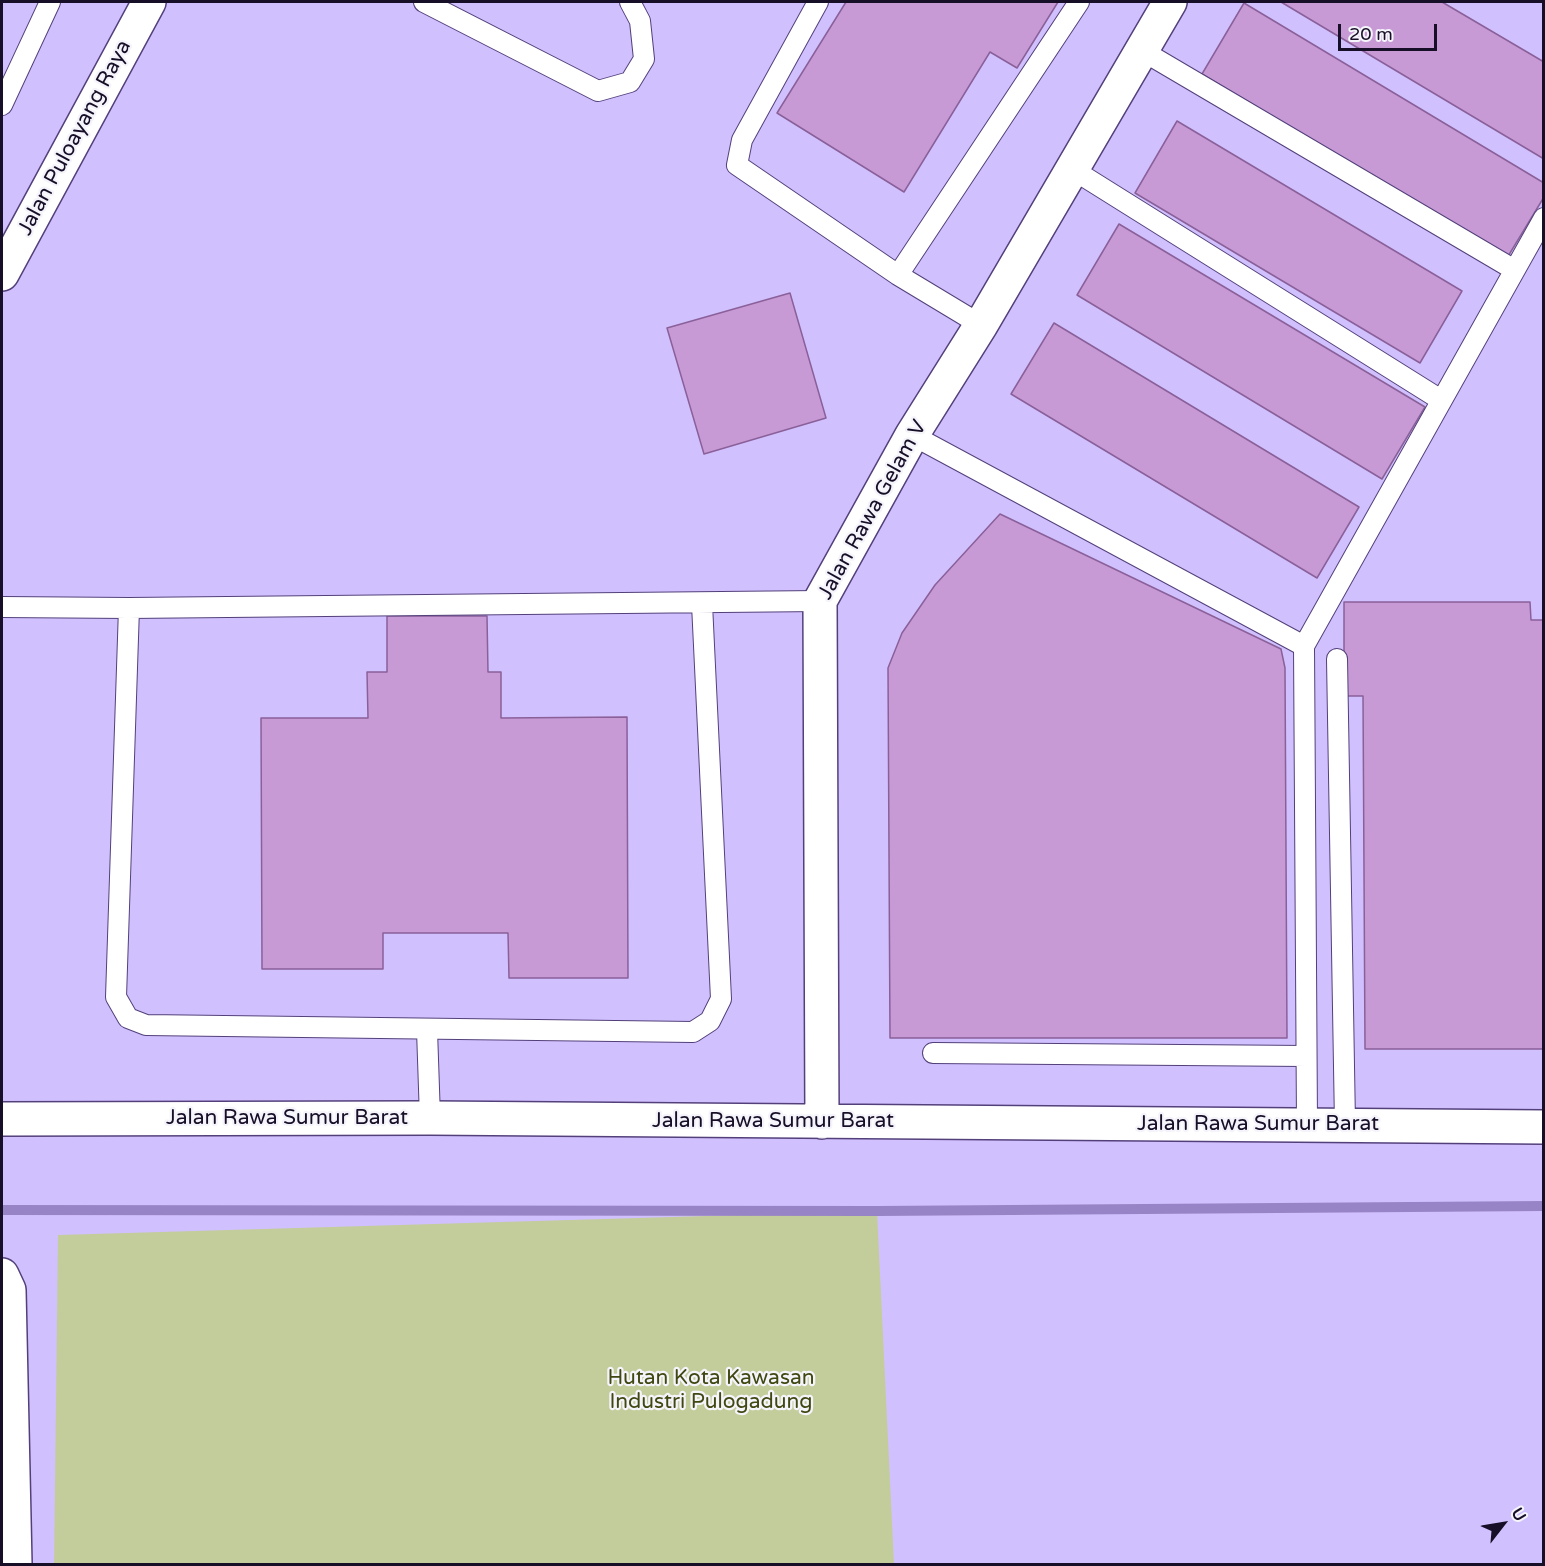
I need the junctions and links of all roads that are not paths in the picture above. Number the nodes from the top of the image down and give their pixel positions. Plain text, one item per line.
1 (51, 2) edge
2 (149, 2) edge
3 (424, 2) edge
4 (630, 2) edge
5 (818, 2) edge
6 (1079, 2) edge
7 (1170, 2) edge
8 (1141, 50) junction
9 (2, 105) edge
10 (1072, 169) junction
11 (1544, 218) edge
12 (1513, 269) junction
13 (2, 274) edge
14 (898, 275) junction
15 (981, 325) junction
16 (1440, 400) junction
17 (912, 435) junction
18 (820, 601) junction
19 (702, 604) junction
20 (2, 606) edge
21 (129, 608) junction
22 (1304, 645) junction
23 (1337, 658) dead end
24 (427, 1030) junction
25 (933, 1053) dead end
26 (1306, 1056) junction
27 (430, 1118) junction
28 (2, 1119) edge
29 (822, 1122) junction
30 (1307, 1124) junction
31 (1345, 1124) junction
32 (1544, 1127) edge
33 (2, 1275) edge
34 (15, 1564) edge

1 - 9 lane
2 - 13 street, Jalan Puloayang Raya
3 - 4 lane
5 - 14 lane
6 - 14 lane
7 - 8 street, Jalan Rawa Gelam V
8 - 10 street, Jalan Rawa Gelam V
8 - 12 lane
10 - 15 street, Jalan Rawa Gelam V
10 - 16 lane
11 - 12 lane
12 - 16 lane
14 - 15 lane
15 - 17 street, Jalan Rawa Gelam V
16 - 22 lane
17 - 18 street, Jalan Rawa Gelam V
17 - 22 lane
18 - 19 lane
18 - 29 street, Jalan Rawa Gelam V
19 - 21 lane
19 - 24 lane
20 - 21 lane
21 - 24 lane
22 - 26 lane
23 - 31 lane
24 - 27 lane
25 - 26 lane
26 - 30 lane
27 - 28 street, Jalan Rawa Sumur Barat
27 - 29 street, Jalan Rawa Sumur Barat
29 - 30 street, Jalan Rawa Sumur Barat
30 - 31 street, Jalan Rawa Sumur Barat
31 - 32 street, Jalan Rawa Sumur Barat
33 - 34 street

